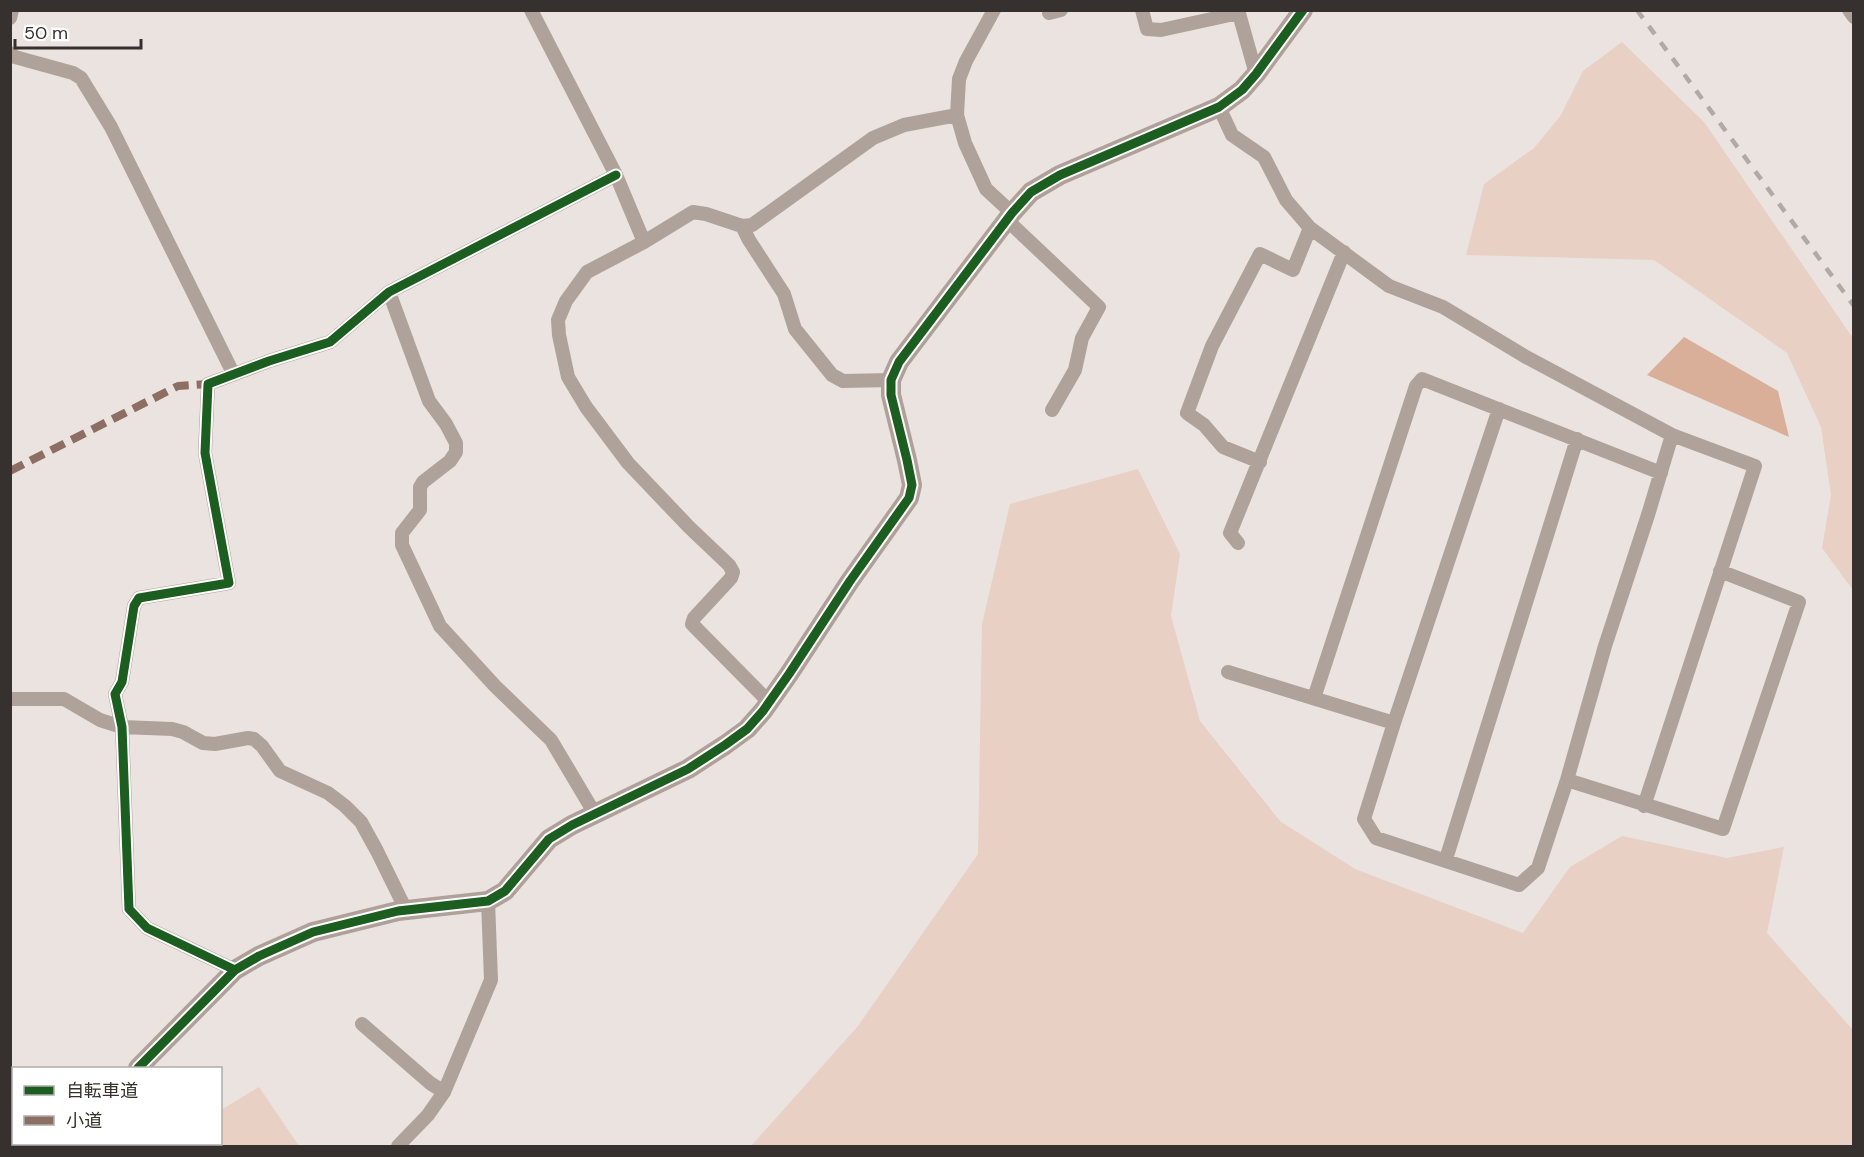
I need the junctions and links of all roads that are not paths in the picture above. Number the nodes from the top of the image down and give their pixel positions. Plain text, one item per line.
1 (12, 10) edge
2 (531, 10) edge
3 (994, 10) edge
4 (1142, 10) edge
5 (1303, 10) edge
6 (1849, 10) edge
7 (1238, 12) edge
8 (1854, 17) edge
9 (10, 18) edge
10 (10, 53) edge
11 (1256, 74) junction
12 (1220, 107) junction
13 (957, 115) junction
14 (616, 175) junction
15 (1009, 217) junction
16 (742, 226) junction
17 (1310, 228) junction
18 (644, 242) junction
19 (1344, 252) junction
20 (389, 292) junction
21 (232, 373) junction
22 (891, 380) junction
23 (1499, 409) junction
24 (1052, 410) dead end
25 (1672, 435) junction
26 (1577, 439) junction
27 (1260, 462) junction
28 (1661, 472) junction
29 (1238, 543) dead end
30 (1720, 572) junction
31 (1228, 672) dead end
32 (1314, 698) junction
33 (10, 699) edge
34 (769, 702) junction
35 (1394, 723) junction
36 (122, 728) junction
37 (1567, 780) junction
38 (1644, 806) junction
39 (595, 814) junction
40 (1446, 859) junction
41 (488, 901) junction
42 (406, 910) junction
43 (235, 970) junction
44 (362, 1023) dead end
45 (139, 1067) edge
46 (444, 1092) junction
47 (398, 1146) edge

1 - 9 street
2 - 14 street
3 - 13 street
4 - 7 street
5 - 11 street
6 - 8 street
7 - 11 street
10 - 21 street
11 - 12 street
12 - 15 street
12 - 17 street
13 - 15 street
13 - 16 street
14 - 18 street
14 - 20 street
15 - 22 street
15 - 24 street
16 - 18 street
16 - 22 street
17 - 19 street
17 - 27 street
18 - 34 street
19 - 25 street
19 - 27 street
20 - 21 street
20 - 39 street
21 - 36 street
22 - 34 street
23 - 26 street
23 - 32 street
23 - 35 street
25 - 28 street
25 - 30 street
26 - 28 street
26 - 40 street
27 - 29 street
28 - 37 street
30 - 38 street
30 - 38 street
31 - 32 street
32 - 35 street
33 - 36 street
34 - 39 street
35 - 40 street
36 - 42 street
36 - 43 street
37 - 38 street
37 - 40 street
39 - 41 street
41 - 42 street
41 - 46 street
42 - 43 street
43 - 45 street
44 - 46 street
46 - 47 street

